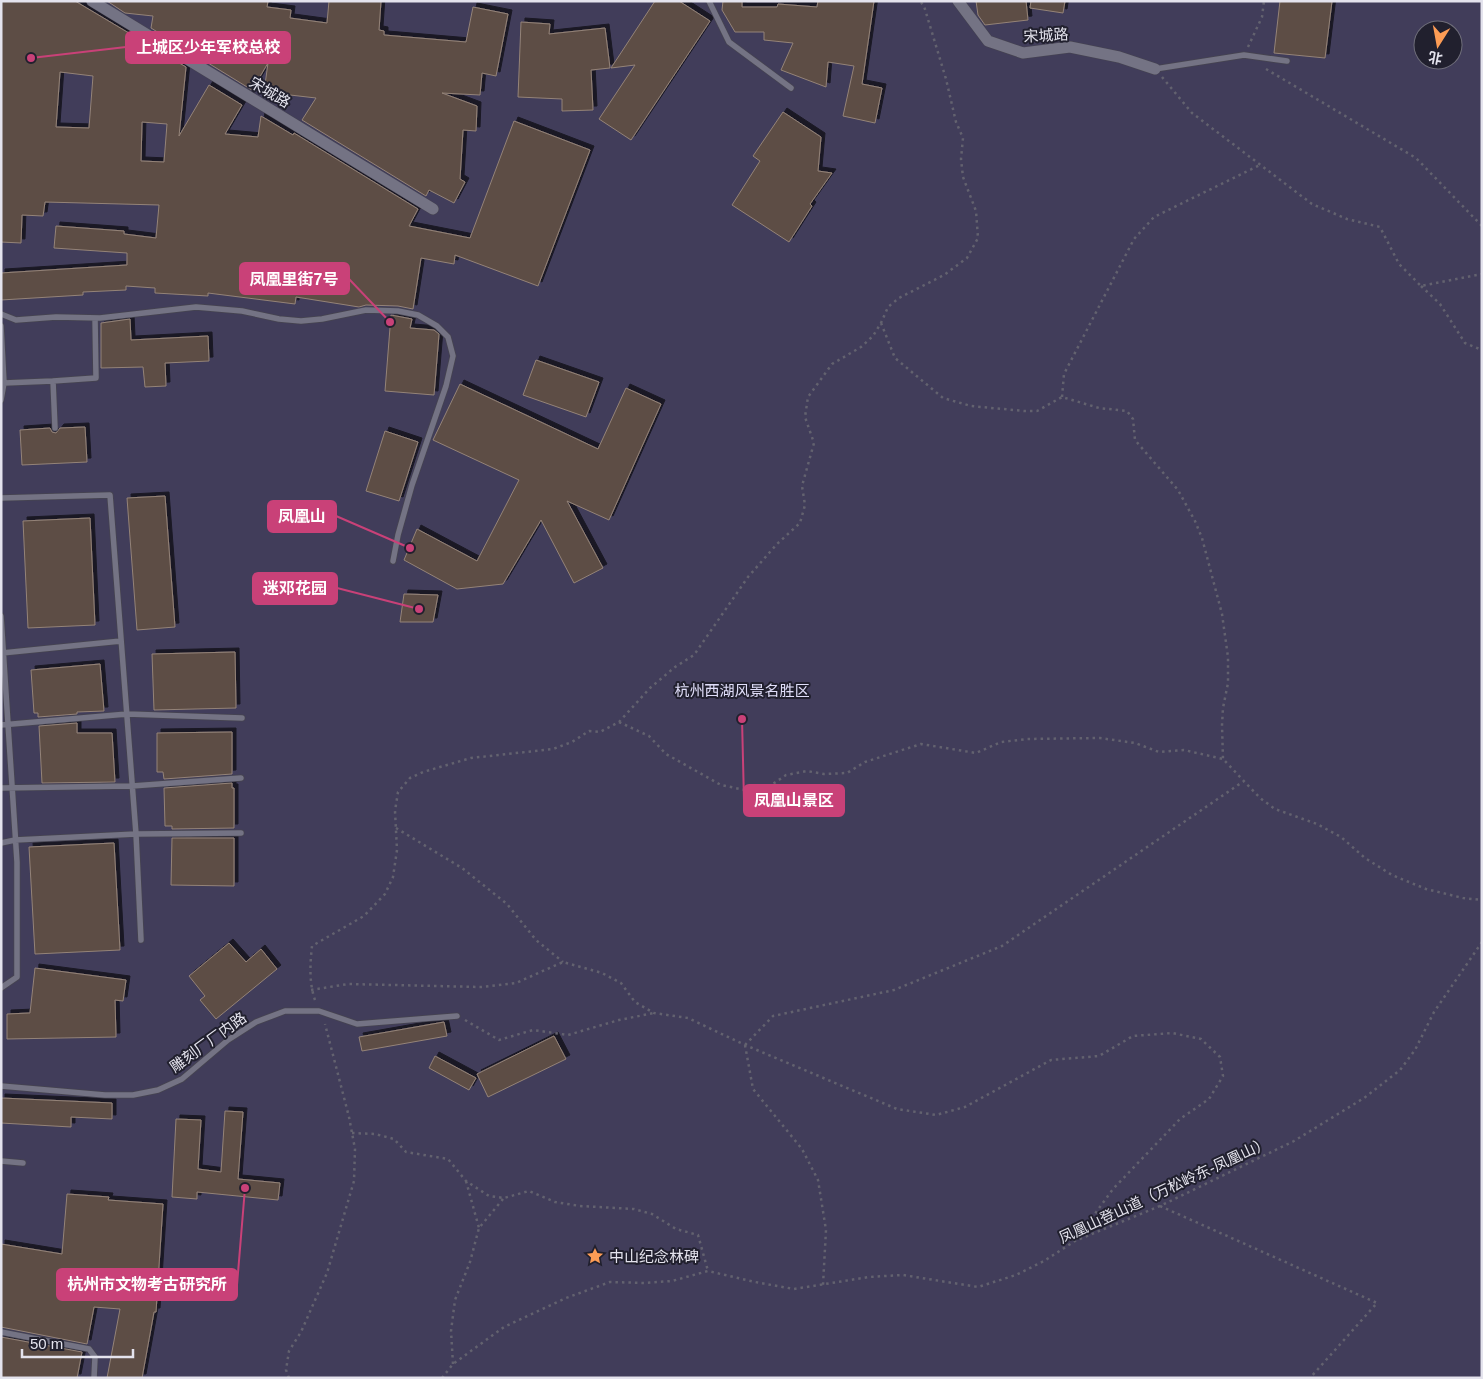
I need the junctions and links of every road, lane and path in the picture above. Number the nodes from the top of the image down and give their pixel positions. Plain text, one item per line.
1 (92, 1) edge
2 (709, 1) edge
3 (920, 1) edge
4 (958, 1) edge
5 (1264, 1) edge
6 (1244, 56) junction
7 (1287, 62) dead end
8 (1155, 69) junction
9 (791, 88) dead end
10 (1261, 164) junction
11 (432, 209) dead end
12 (1482, 226) edge
13 (1482, 274) edge
14 (1421, 286) junction
15 (1, 314) edge
16 (94, 318) junction
17 (881, 323) junction
18 (1, 326) edge
19 (1482, 350) edge
20 (53, 381) junction
21 (3, 382) edge
22 (1062, 397) junction
23 (1, 400) edge
24 (55, 428) dead end
25 (1, 498) edge
26 (393, 561) dead end
27 (1, 616) edge
28 (122, 641) junction
29 (2, 653) edge
30 (127, 714) junction
31 (242, 718) dead end
32 (619, 722) junction
33 (5, 725) edge
34 (1222, 759) junction
35 (242, 778) dead end
36 (1244, 781) junction
37 (132, 786) junction
38 (1, 788) edge
39 (12, 788) junction
40 (396, 827) junction
41 (241, 833) dead end
42 (136, 834) junction
43 (15, 840) junction
44 (1, 843) edge
45 (1482, 900) edge
46 (141, 940) dead end
47 (1482, 942) edge
48 (563, 962) junction
49 (1, 988) edge
50 (311, 990) junction
51 (319, 1011) junction
52 (654, 1013) junction
53 (457, 1016) joint
54 (745, 1045) junction
55 (1, 1086) edge
56 (352, 1133) junction
57 (1, 1161) edge
58 (23, 1163) dead end
59 (466, 1181) junction
60 (504, 1198) junction
61 (1160, 1206) junction
62 (479, 1228) junction
63 (1075, 1241) junction
64 (708, 1271) junction
65 (823, 1285) junction
66 (1, 1332) edge
67 (453, 1364) junction
68 (94, 1378) edge
69 (289, 1378) edge
70 (442, 1378) edge
71 (1310, 1378) edge

1 - 11 street, 宋城路
2 - 9 lane
3 - 17 path
4 - 8 street, 宋城路
5 - 6 path
6 - 7 lane
6 - 8 lane
6 - 12 path
8 - 10 path
10 - 14 path
10 - 22 path
13 - 14 path
14 - 19 path
15 - 16 lane
16 - 20 lane
16 - 26 lane
17 - 22 path
17 - 32 path
18 - 21 lane
20 - 21 lane
20 - 24 lane
21 - 23 lane
22 - 34 path
25 - 28 lane
27 - 29 lane
28 - 29 lane
28 - 30 lane
29 - 33 lane
30 - 31 lane
30 - 33 lane
30 - 37 lane
32 - 34 path
32 - 40 path
33 - 39 lane
34 - 36 path
35 - 37 lane
36 - 45 path
36 - 54 path
37 - 39 lane
37 - 42 lane
38 - 39 lane
39 - 43 lane
40 - 48 path
40 - 50 path
41 - 42 lane
42 - 43 lane
42 - 46 lane
43 - 44 lane
43 - 49 lane
47 - 61 path, 凤凰山登山道（万松岭东-凤凰山）
48 - 50 path
48 - 52 path
50 - 51 path
51 - 53 lane, 雕刻厂厂内路
51 - 55 lane, 雕刻厂厂内路
51 - 56 path
52 - 53 path
52 - 54 path
54 - 63 path
54 - 65 path
56 - 59 path
56 - 69 path
57 - 58 lane
59 - 60 path
59 - 62 path
60 - 62 path
60 - 64 path
61 - 63 path, 凤凰山登山道（万松岭东-凤凰山）
61 - 71 path
62 - 67 path
63 - 65 path, 凤凰山登山道（万松岭东-凤凰山）
64 - 65 path, 凤凰山登山道（万松岭东-凤凰山）
64 - 67 path, 凤凰山登山道（万松岭东-凤凰山）
66 - 68 lane
67 - 70 path, 凤凰山登山道（万松岭东-凤凰山）

